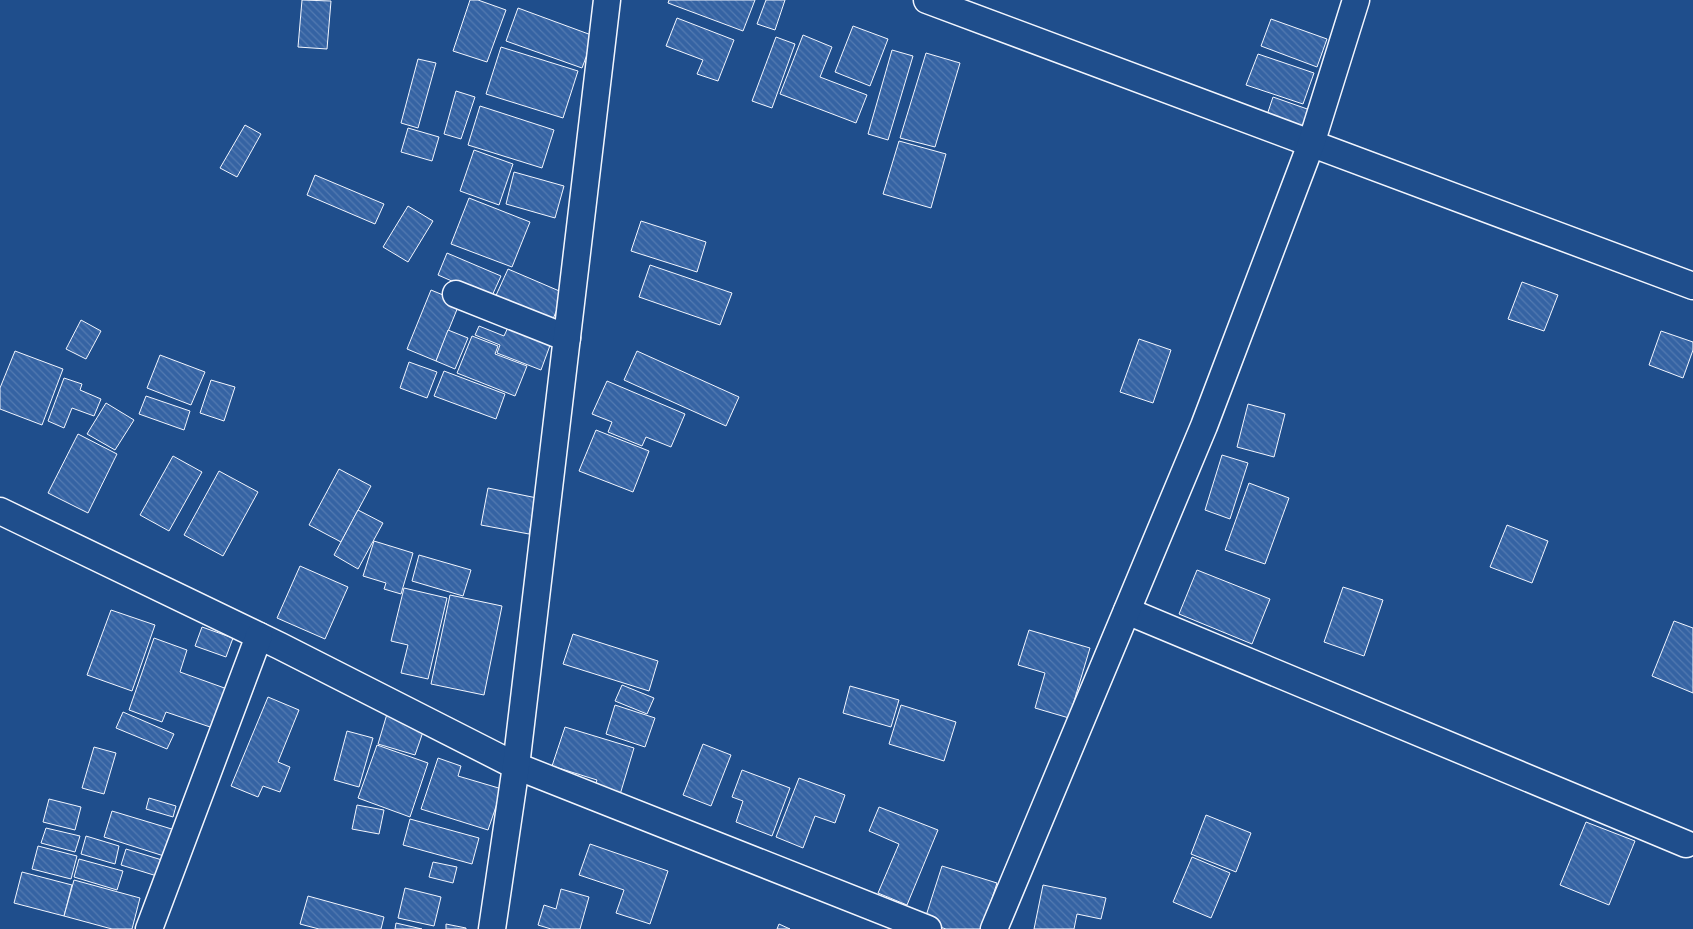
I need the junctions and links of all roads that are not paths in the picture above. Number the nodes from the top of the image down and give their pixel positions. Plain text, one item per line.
1 (607, 0) edge
2 (928, 0) edge
3 (1356, 0) edge
4 (1311, 144) junction
5 (1693, 286) edge
6 (456, 294) dead end
7 (567, 338) junction
8 (0, 510) edge
9 (1127, 610) junction
10 (259, 636) junction
11 (516, 766) junction
12 (1686, 844) dead end
13 (149, 929) edge
14 (492, 929) edge
15 (928, 929) edge
16 (994, 929) edge

1 - 7 street
2 - 4 street
3 - 4 street
4 - 5 street
4 - 9 street
6 - 7 street
7 - 11 street
8 - 10 street
9 - 12 street
9 - 16 street
10 - 11 street
10 - 13 street
11 - 14 street
11 - 15 street

